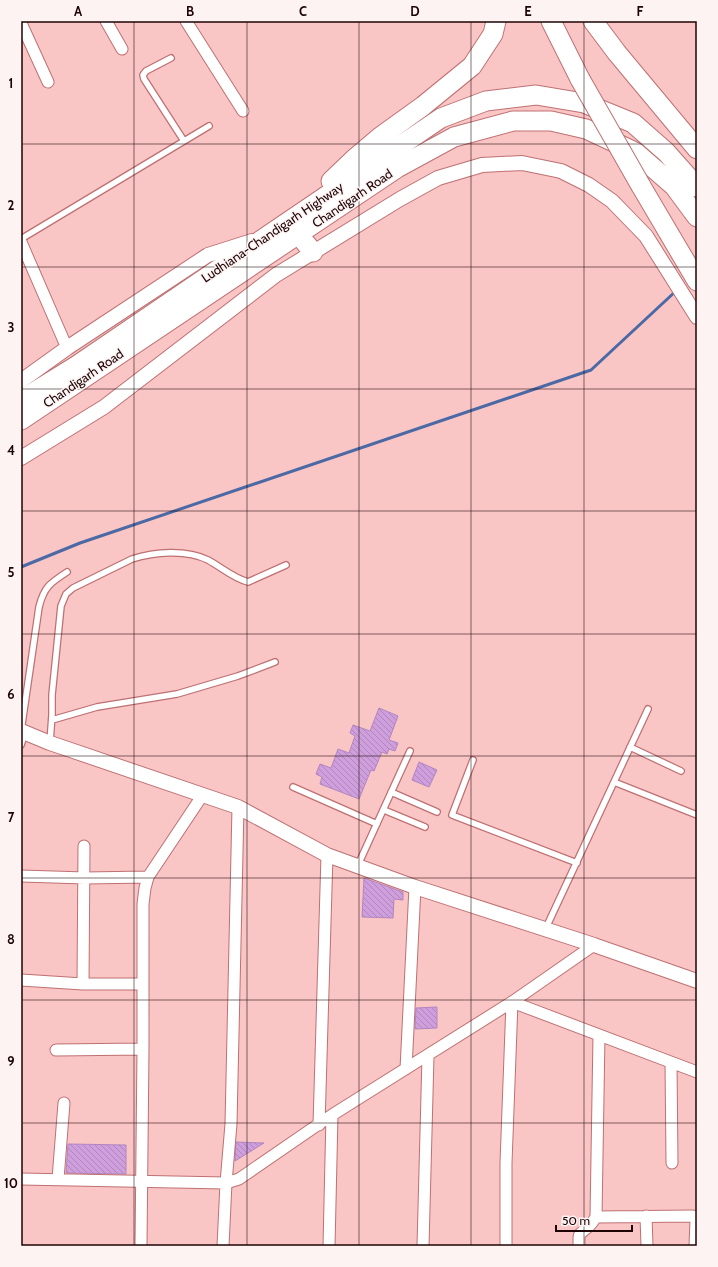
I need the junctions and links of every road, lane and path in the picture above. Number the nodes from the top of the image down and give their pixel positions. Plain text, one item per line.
1 (106, 21) edge
2 (186, 21) edge
3 (496, 21) edge
4 (551, 21) edge
5 (593, 21) edge
6 (21, 23) edge
7 (122, 49) dead end
8 (171, 58) dead end
9 (48, 82) dead end
10 (536, 95) joint
11 (243, 111) dead end
12 (209, 126) dead end
13 (184, 141) junction
14 (697, 149) edge
15 (689, 178) edge
16 (313, 204) junction
17 (697, 217) edge
18 (298, 234) junction
19 (263, 238) junction
20 (21, 239) edge
21 (21, 242) edge
22 (313, 252) junction
23 (683, 257) junction
24 (697, 274) edge
25 (697, 281) edge
26 (697, 317) edge
27 (67, 348) junction
28 (21, 381) edge
29 (21, 400) edge
30 (21, 420) edge
31 (21, 458) edge
32 (286, 565) dead end
33 (67, 572) dead end
34 (275, 662) dead end
35 (648, 709) dead end
36 (52, 720) junction
37 (22, 735) edge
38 (50, 743) junction
39 (630, 747) junction
40 (410, 751) dead end
41 (473, 760) dead end
42 (681, 771) dead end
43 (614, 782) junction
44 (293, 787) dead end
45 (391, 792) junction
46 (202, 796) junction
47 (238, 808) junction
48 (384, 810) junction
49 (437, 812) dead end
50 (697, 815) edge
51 (377, 824) junction
52 (425, 827) dead end
53 (84, 846) dead end
54 (327, 855) junction
55 (577, 863) junction
56 (358, 866) junction
57 (21, 876) edge
58 (148, 877) junction
59 (85, 878) junction
60 (415, 887) junction
61 (545, 930) junction
62 (594, 944) junction
63 (21, 980) edge
64 (697, 981) edge
65 (83, 984) junction
66 (143, 984) junction
67 (512, 1002) junction
68 (600, 1035) junction
69 (143, 1049) junction
70 (56, 1050) dead end
71 (428, 1056) junction
72 (671, 1062) junction
73 (406, 1069) junction
74 (697, 1072) edge
75 (64, 1103) dead end
76 (332, 1115) junction
77 (319, 1125) junction
78 (672, 1163) dead end
79 (21, 1179) edge
80 (58, 1179) junction
81 (142, 1180) junction
82 (226, 1183) junction
83 (646, 1216) junction
84 (596, 1217) junction
85 (140, 1246) edge
86 (223, 1246) edge
87 (329, 1246) edge
88 (423, 1246) edge
89 (506, 1246) edge
90 (579, 1246) edge
91 (647, 1246) edge
92 (695, 1246) edge

1 - 7 street
2 - 11 street
3 - 16 highway
4 - 23 highway, bridge
5 - 14 highway
6 - 9 street
8 - 13 lane
10 - 15 highway, Chandigarh Road
10 - 16 highway, Ludhiana-Chandigarh Highway
12 - 13 lane
13 - 20 lane
15 - 17 highway, Chandigarh Road
15 - 18 highway, Chandigarh Road
16 - 19 highway, Ludhiana-Chandigarh Highway
18 - 22 highway
18 - 30 highway, Chandigarh Road
19 - 27 street
19 - 29 highway, Ludhiana-Chandigarh Highway
21 - 27 street
22 - 26 street
22 - 31 street
23 - 24 highway
23 - 25 highway
27 - 28 street
32 - 36 lane
33 - 37 lane
34 - 36 lane
35 - 39 lane
36 - 38 lane
37 - 38 street
38 - 46 street
39 - 42 lane
39 - 43 lane
40 - 45 lane
41 - 55 lane
43 - 50 lane
43 - 55 lane
44 - 51 lane
45 - 48 lane
45 - 49 lane
46 - 47 street
46 - 58 street
47 - 54 street
47 - 82 street
48 - 51 lane
48 - 52 lane
51 - 56 lane
53 - 59 street
54 - 56 street
54 - 77 street
55 - 61 lane
56 - 60 street
57 - 59 street
58 - 59 street
58 - 66 street
59 - 65 street
60 - 61 street
60 - 73 street
61 - 62 street
62 - 64 street
62 - 67 street
63 - 65 street
65 - 66 street
66 - 69 street
67 - 68 street
67 - 71 street
67 - 89 street
68 - 72 street
68 - 84 street
69 - 70 street
69 - 81 street
71 - 73 street
71 - 88 street
72 - 74 street
72 - 78 street
73 - 76 street
75 - 80 street
76 - 77 street
76 - 87 street
77 - 82 street
79 - 80 street
80 - 81 street
81 - 82 street
81 - 85 street
82 - 86 street
83 - 84 street
83 - 91 street
83 - 92 street
84 - 90 street

